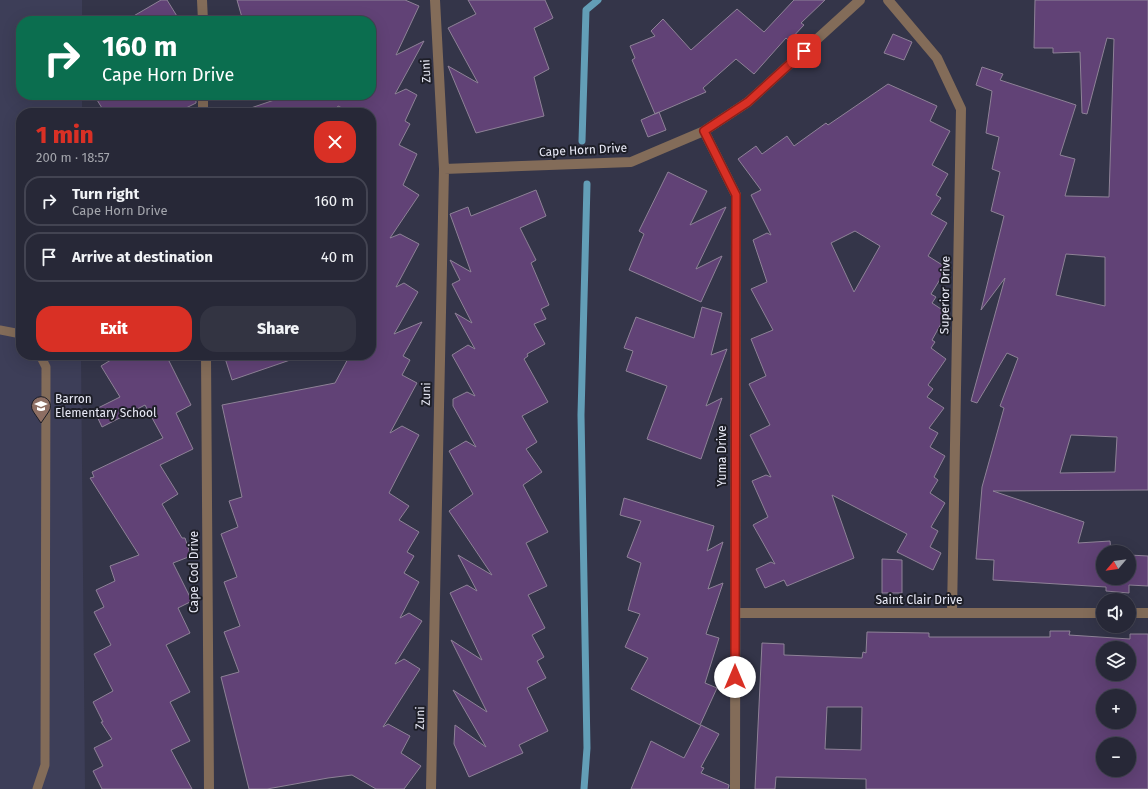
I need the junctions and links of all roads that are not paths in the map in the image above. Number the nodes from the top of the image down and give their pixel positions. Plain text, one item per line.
1 (202, 0) edge
2 (435, 0) edge
3 (860, 0) edge
4 (888, 0) edge
5 (203, 16) edge
6 (704, 131) junction
7 (444, 169) junction
8 (0, 330) edge
9 (16, 333) edge
10 (42, 360) edge
11 (206, 360) edge
12 (735, 613) junction
13 (952, 613) junction
14 (1096, 614) edge
15 (1136, 614) edge
16 (1148, 614) edge
17 (37, 789) edge
18 (209, 789) edge
19 (431, 789) edge
20 (735, 789) edge

1 - 5 street
2 - 7 street, Zuni
3 - 6 street, Cape Horn Drive
4 - 13 street, Superior Drive
6 - 7 street, Cape Horn Drive
6 - 12 street, Yuma Drive
7 - 19 street, Zuni
8 - 9 lane
10 - 17 lane
11 - 18 street, Cape Cod Drive
12 - 13 street, Saint Clair Drive
12 - 20 street, Yuma Drive
13 - 14 street, Saint Clair Drive
15 - 16 street

